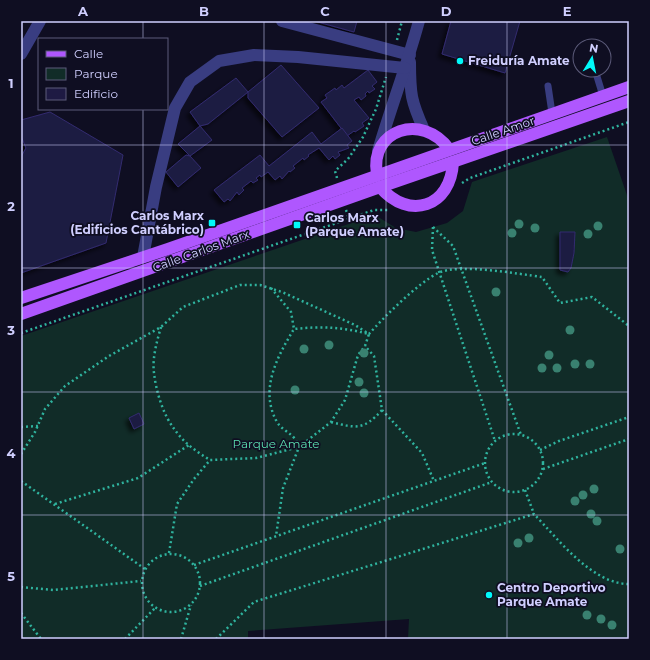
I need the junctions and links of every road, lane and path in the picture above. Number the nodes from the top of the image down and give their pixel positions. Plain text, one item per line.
1 (40, 21) edge
2 (282, 21) edge
3 (402, 21) edge
4 (420, 21) edge
5 (394, 50) junction
6 (21, 54) edge
7 (410, 55) junction
8 (389, 66) junction
9 (405, 68) junction
10 (597, 78) edge
11 (548, 86) dead end
12 (629, 87) edge
13 (603, 96) junction
14 (629, 101) edge
15 (552, 114) junction
16 (629, 122) edge
17 (424, 130) junction
18 (449, 149) junction
19 (376, 159) junction
20 (453, 162) junction
21 (377, 174) junction
22 (460, 184) dead end
23 (380, 186) junction
24 (339, 188) junction
25 (343, 200) junction
26 (397, 210) dead end
27 (349, 219) junction
28 (143, 257) junction
29 (462, 269) junction
30 (439, 273) junction
31 (271, 288) junction
32 (21, 298) edge
33 (21, 314) edge
34 (629, 326) edge
35 (161, 327) junction
36 (294, 329) junction
37 (21, 333) edge
38 (369, 334) junction
39 (365, 346) junction
40 (382, 410) junction
41 (629, 417) edge
42 (331, 422) junction
43 (38, 426) junction
44 (21, 427) edge
45 (521, 435) junction
46 (629, 439) edge
47 (496, 441) junction
48 (189, 445) junction
49 (299, 447) junction
50 (540, 450) junction
51 (21, 454) edge
52 (210, 460) junction
53 (485, 463) junction
54 (543, 469) junction
55 (21, 481) edge
56 (434, 481) junction
57 (492, 482) junction
58 (525, 490) junction
59 (54, 504) junction
60 (534, 514) junction
61 (276, 536) junction
62 (169, 554) junction
63 (194, 565) junction
64 (145, 569) junction
65 (141, 581) junction
66 (629, 584) edge
67 (200, 586) junction
68 (21, 587) edge
69 (191, 604) junction
70 (155, 608) junction
71 (21, 612) edge
72 (41, 639) edge
73 (125, 639) edge
74 (181, 639) edge
75 (216, 639) edge

1 - 6 street
2 - 5 street
3 - 5 path
4 - 7 street
5 - 7 street
7 - 9 street
7 - 17 street
8 - 9 street
8 - 24 path
8 - 28 street
9 - 19 street
10 - 13 lane
11 - 15 lane
12 - 13 main road, Calle Amor
13 - 15 main road, Calle Amor
14 - 20 main road, Calle Amor
15 - 18 main road, Calle Amor
16 - 22 path
17 - 18 main road
17 - 19 main road
18 - 21 main road, Calle Amor
19 - 21 main road
20 - 23 main road, Calle Amor
20 - 23 main road
21 - 24 main road, Calle Carlos Marx
23 - 25 main road, Calle Carlos Marx
24 - 28 main road, Calle Carlos Marx
25 - 27 path
25 - 33 main road, Calle Carlos Marx
26 - 27 path
27 - 37 path
28 - 32 main road, Calle Carlos Marx
29 - 30 path
29 - 30 path
29 - 34 path
29 - 45 path
30 - 38 path
30 - 47 path
31 - 35 path
31 - 36 path
31 - 38 path
35 - 43 path
35 - 48 path
36 - 38 path
36 - 49 path
38 - 39 path
39 - 40 path
39 - 42 path
40 - 42 path
40 - 56 path
41 - 50 path
42 - 49 path
43 - 44 path
43 - 51 path
45 - 47 path
45 - 50 path
46 - 54 path
47 - 53 path
48 - 52 path
48 - 59 path
49 - 52 path
49 - 61 path
50 - 54 path
52 - 62 path
53 - 56 path
53 - 57 path
54 - 58 path
55 - 59 path
56 - 61 path
57 - 58 path
57 - 67 path
58 - 60 path
59 - 64 path
60 - 66 path
60 - 75 path
61 - 63 path
62 - 63 path
62 - 64 path
63 - 67 path
64 - 65 path
65 - 68 path
65 - 70 path
67 - 69 path
69 - 70 path
69 - 74 path
70 - 73 path
71 - 72 path

